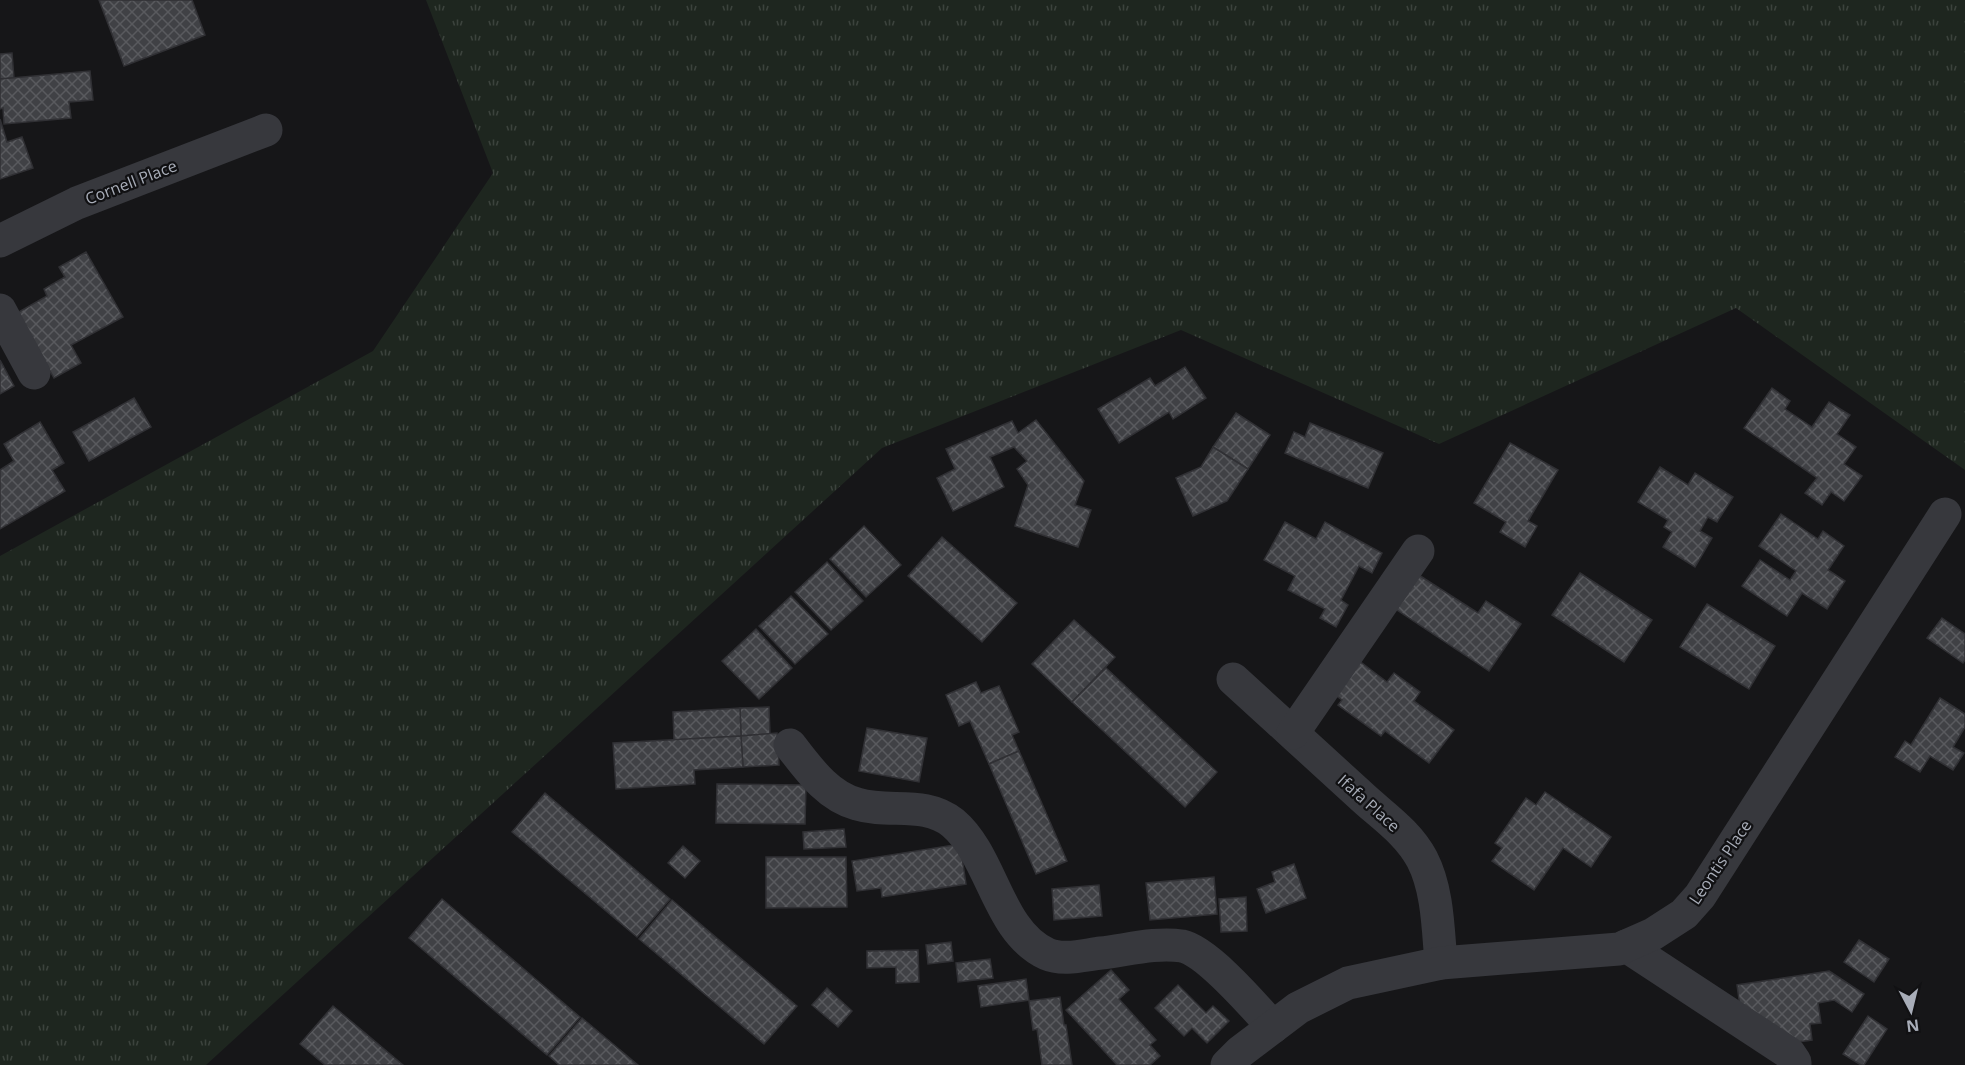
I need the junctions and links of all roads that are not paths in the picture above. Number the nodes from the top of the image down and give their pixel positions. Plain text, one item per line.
1 (266, 130) dead end
2 (0, 242) edge
3 (0, 310) edge
4 (34, 373) dead end
5 (1945, 514) dead end
6 (1418, 551) dead end
7 (1233, 679) dead end
8 (1293, 734) junction
9 (790, 745) dead end
10 (1626, 946) junction
11 (1441, 963) junction
12 (1273, 1027) junction
13 (1227, 1065) edge
14 (1795, 1065) edge

1 - 2 street, Cornell Place
3 - 4 street
5 - 10 street, Leontis Place
6 - 8 street
7 - 8 street, Ifafa Place
8 - 11 street, Ifafa Place
9 - 12 street
10 - 11 street, Leontis Place
10 - 14 street
11 - 12 street, Leontis Place
12 - 13 street, Leontis Place

